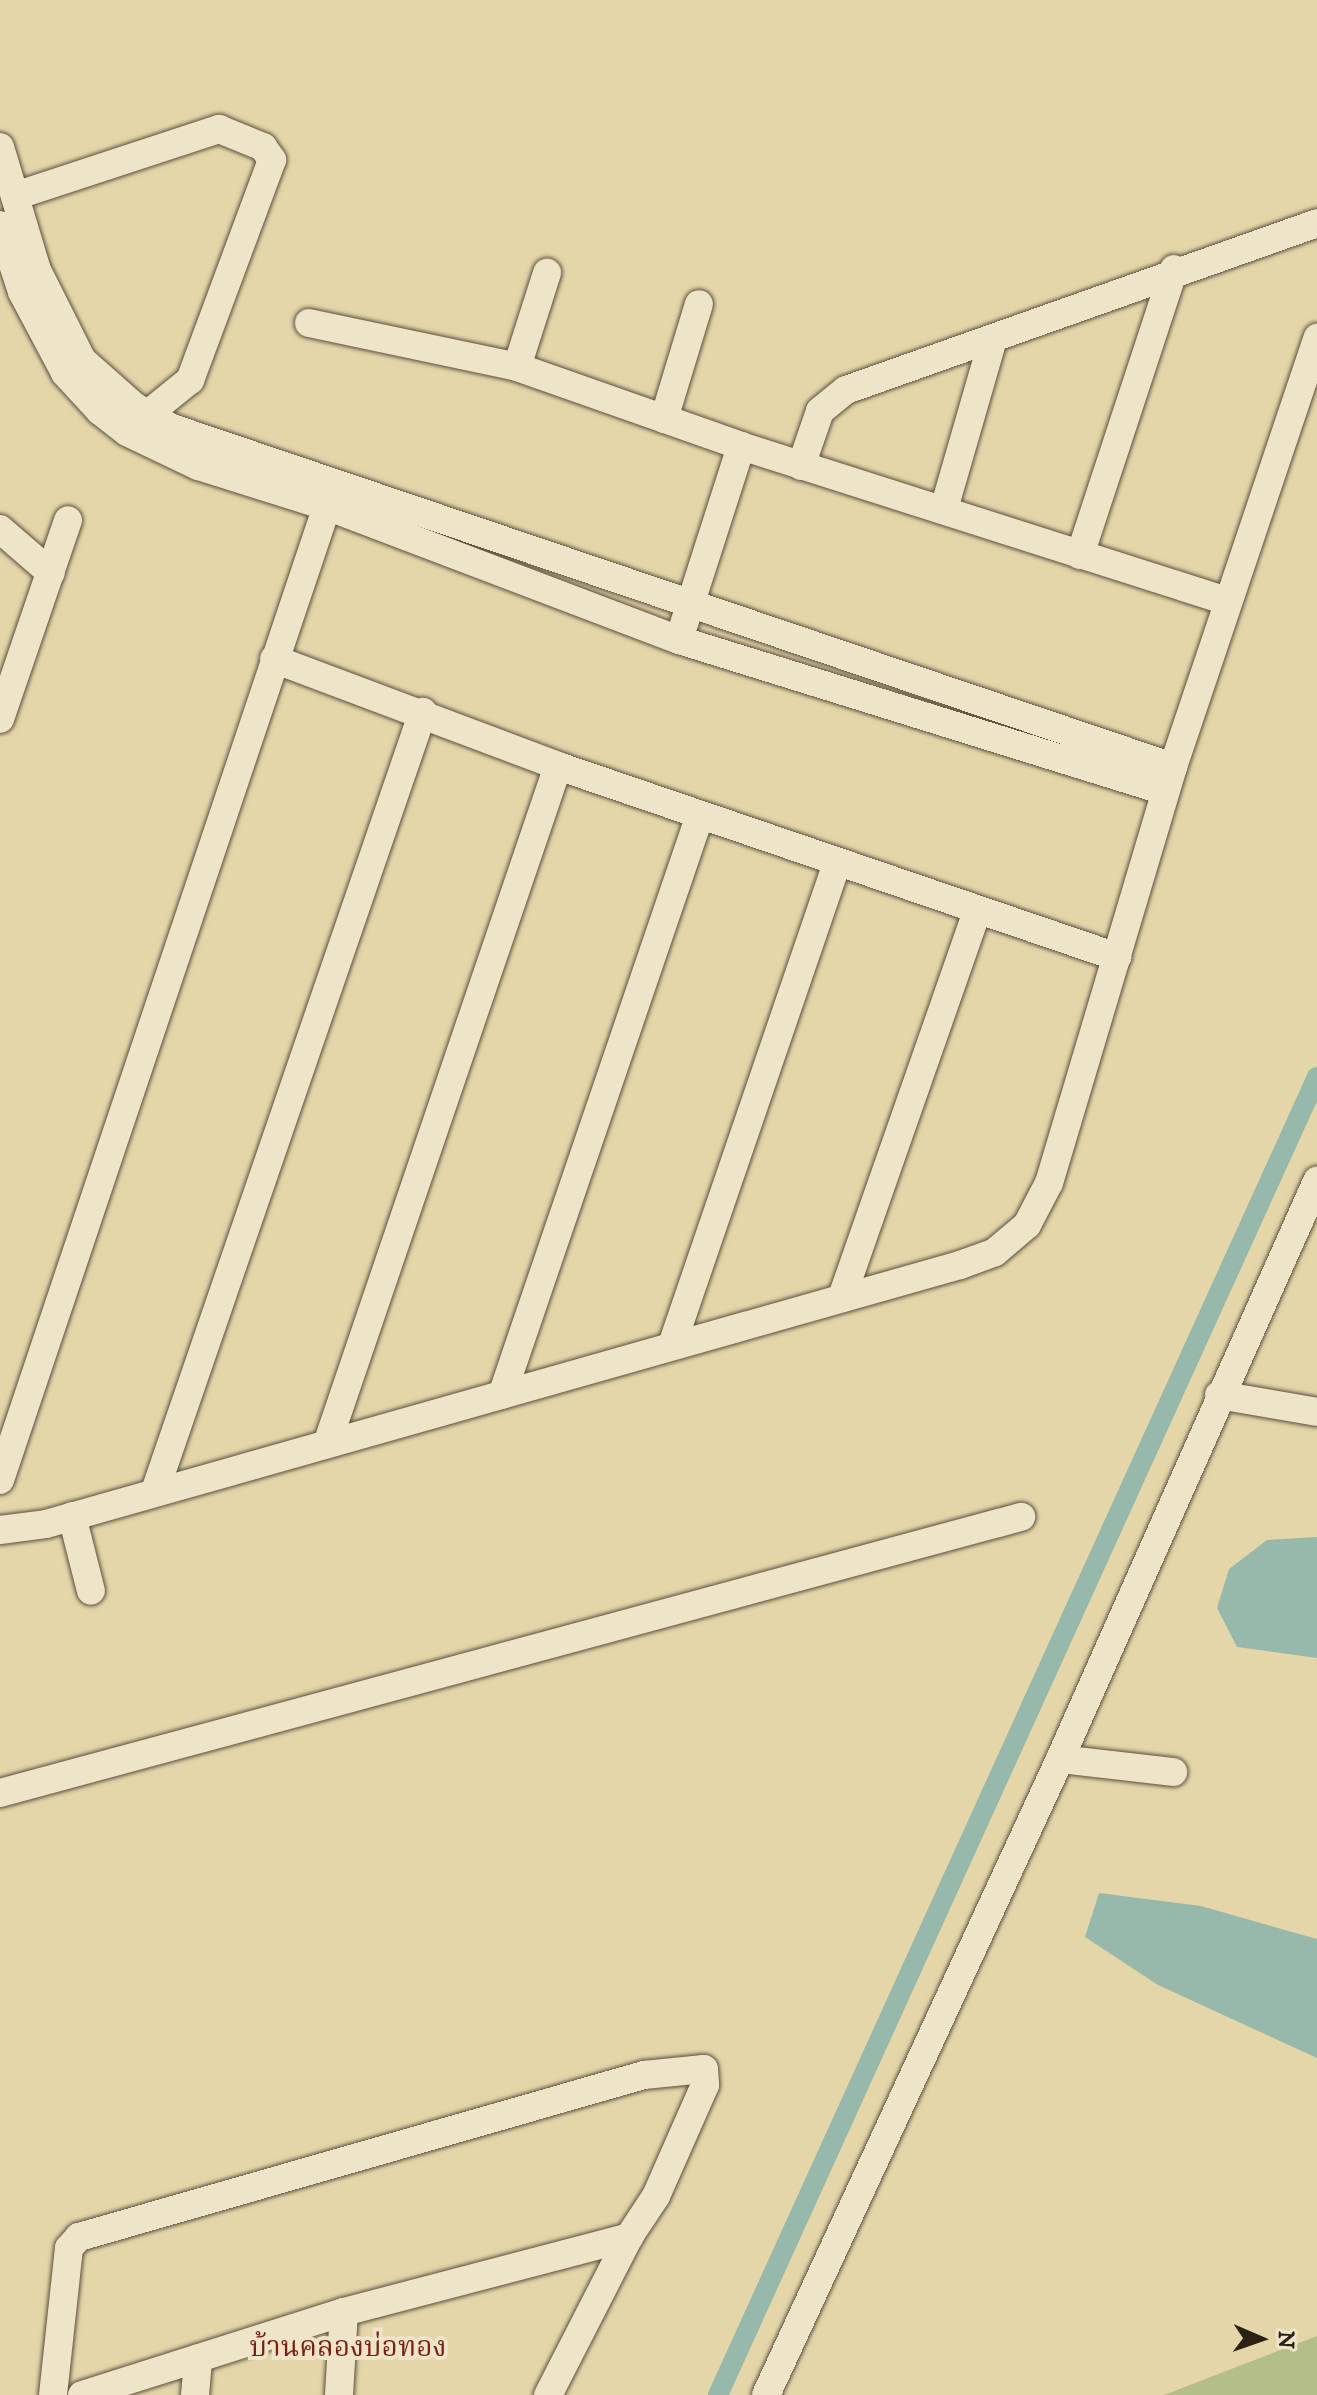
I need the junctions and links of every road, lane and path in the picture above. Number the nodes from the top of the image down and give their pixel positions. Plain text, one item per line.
1 (0, 147) edge
2 (15, 196) junction
3 (1317, 223) edge
4 (0, 225) edge
5 (1174, 269) junction
6 (547, 273) dead end
7 (699, 304) dead end
8 (309, 323) dead end
9 (1317, 338) edge
10 (993, 339) junction
11 (517, 367) junction
12 (148, 414) junction
13 (664, 419) junction
14 (741, 446) junction
15 (801, 466) junction
16 (326, 506) junction
17 (944, 509) junction
18 (68, 520) dead end
19 (0, 529) edge
20 (1080, 555) junction
21 (51, 573) junction
22 (1227, 601) junction
23 (689, 607) junction
24 (679, 640) junction
25 (274, 659) junction
26 (423, 712) junction
27 (0, 719) edge
28 (558, 766) junction
29 (1169, 779) junction
30 (700, 815) junction
31 (837, 863) junction
32 (977, 911) junction
33 (1117, 957) junction
34 (1317, 1181) edge
35 (842, 1297) junction
36 (672, 1345) junction
37 (502, 1395) junction
38 (1219, 1395) junction
39 (1317, 1412) edge
40 (327, 1444) junction
41 (0, 1480) edge
42 (155, 1491) junction
43 (72, 1516) junction
44 (1021, 1517) dead end
45 (0, 1530) edge
46 (91, 1591) dead end
47 (1060, 1759) junction
48 (1173, 1772) dead end
49 (0, 1793) edge
50 (629, 2237) junction
51 (344, 2312) junction
52 (198, 2358) junction
53 (53, 2395) edge
54 (82, 2395) edge
55 (195, 2395) edge
56 (339, 2395) edge
57 (548, 2395) edge
58 (766, 2395) edge

1 - 2 street
2 - 12 street
2 - 12 street
3 - 5 street
4 - 16 street
5 - 10 street
5 - 20 street
6 - 11 street
7 - 13 street
8 - 11 street
9 - 22 street
10 - 15 street
10 - 17 street
11 - 13 street
12 - 16 street
13 - 14 street
14 - 15 street
14 - 23 street
15 - 17 street
16 - 23 street
16 - 24 street
16 - 25 street
17 - 20 street
18 - 21 street
19 - 21 street
20 - 22 street
21 - 27 street
22 - 29 street
23 - 24 street
23 - 29 street
24 - 29 street
25 - 26 street
25 - 41 street
26 - 28 street
26 - 42 street
28 - 30 street
28 - 40 street
29 - 33 street
30 - 31 street
30 - 37 street
31 - 32 street
31 - 36 street
32 - 33 street
32 - 35 street
33 - 35 street
34 - 38 street
35 - 36 street
36 - 37 street
37 - 40 street
38 - 39 street
38 - 47 street
40 - 42 street
42 - 43 street
43 - 45 street
43 - 46 street
44 - 49 street
47 - 48 street
47 - 58 street
50 - 51 street
50 - 53 street
50 - 57 street
51 - 52 street
51 - 56 street
52 - 54 street
52 - 55 street

